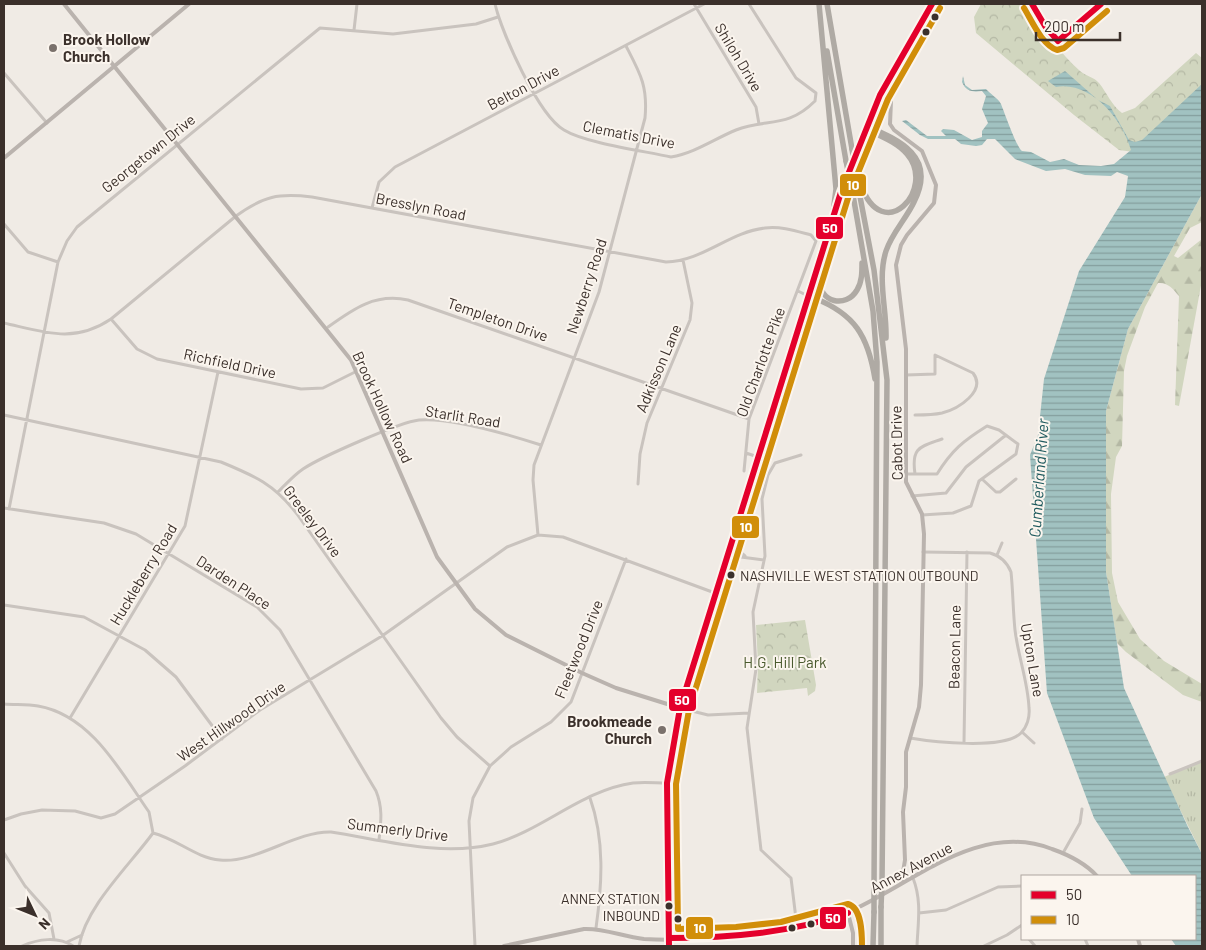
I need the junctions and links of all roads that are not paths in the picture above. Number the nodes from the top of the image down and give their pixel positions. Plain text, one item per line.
1 (64, 4) edge
2 (189, 4) edge
3 (357, 4) edge
4 (495, 4) edge
5 (704, 4) edge
6 (749, 4) edge
7 (827, 4) edge
8 (925, 4) edge
9 (695, 5) edge
10 (931, 5) edge
11 (819, 7) edge
12 (498, 17) junction
13 (354, 30) junction
14 (626, 46) junction
15 (900, 60) junction
16 (116, 67) junction
17 (4, 72) edge
18 (882, 91) junction
19 (535, 94) junction
20 (887, 96) junction
21 (47, 123) junction
22 (759, 124) junction
23 (869, 129) junction
24 (178, 144) junction
25 (635, 149) junction
26 (4, 158) edge
27 (859, 185) junction
28 (372, 208) junction
29 (236, 216) junction
30 (832, 221) junction
31 (4, 224) edge
32 (610, 252) junction
33 (863, 254) junction
34 (684, 260) junction
35 (58, 262) junction
36 (820, 281) junction
37 (798, 291) junction
38 (811, 297) junction
39 (111, 319) junction
40 (4, 324) edge
41 (328, 328) junction
42 (43, 332) junction
43 (885, 353) junction
44 (574, 356) junction
45 (357, 371) junction
46 (218, 372) junction
47 (906, 375) junction
48 (662, 388) junction
49 (878, 402) junction
50 (4, 415) edge
51 (915, 415) dead end
52 (749, 419) junction
53 (25, 420) junction
54 (384, 432) junction
55 (1006, 435) junction
56 (942, 439) dead end
57 (541, 445) junction
58 (746, 453) junction
59 (801, 455) dead end
60 (759, 457) junction
61 (201, 458) junction
62 (744, 471) dead end
63 (906, 474) junction
64 (915, 474) junction
65 (982, 479) junction
66 (1016, 479) dead end
67 (638, 484) dead end
68 (278, 492) junction
69 (912, 496) junction
70 (4, 508) edge
71 (9, 509) junction
72 (922, 515) junction
73 (538, 535) junction
74 (732, 540) junction
75 (1002, 543) dead end
76 (923, 552) junction
77 (967, 552) junction
78 (170, 553) junction
79 (728, 554) junction
80 (997, 555) junction
81 (744, 557) junction
82 (626, 559) junction
83 (764, 560) junction
84 (722, 570) junction
85 (456, 584) junction
86 (716, 593) junction
87 (4, 606) edge
88 (119, 636) junction
89 (382, 636) junction
90 (582, 673) junction
91 (311, 681) junction
92 (4, 704) edge
93 (680, 708) junction
94 (749, 713) junction
95 (70, 718) junction
96 (1022, 732) junction
97 (910, 738) junction
98 (222, 739) junction
99 (964, 742) junction
100 (1034, 743) dead end
101 (1202, 761) edge
102 (490, 766) junction
103 (1170, 774) dead end
104 (667, 783) junction
105 (590, 798) junction
106 (139, 799) junction
107 (1082, 809) dead end
108 (4, 820) edge
109 (153, 833) junction
110 (379, 840) junction
111 (470, 847) junction
112 (4, 853) edge
113 (1063, 853) junction
114 (1096, 875) edge
115 (913, 878) junction
116 (901, 884) junction
117 (1021, 886) edge
118 (848, 913) junction
119 (919, 913) junction
120 (797, 927) junction
121 (596, 928) junction
122 (1021, 928) edge
123 (82, 935) junction
124 (669, 938) junction
125 (54, 939) junction
126 (67, 942) junction
127 (22, 946) edge
128 (73, 946) edge
129 (79, 946) edge
130 (475, 946) edge
131 (504, 946) edge
132 (669, 946) edge
133 (853, 946) edge
134 (873, 946) edge
135 (881, 946) edge
136 (917, 946) edge
137 (984, 946) edge

1 - 16 street, Brook Hollow Road
2 - 16 street
3 - 13 street
4 - 12 street, Clematis Drive
5 - 9 street, Belton Drive
6 - 22 street, Clematis Drive
7 - 27 highway, bridge
8 - 10 street
9 - 14 street, Belton Drive
9 - 22 street, Shiloh Drive
10 - 15 main road
11 - 30 highway
11 - 33 highway, bridge
12 - 13 street, Georgetown Drive
12 - 19 street, Clematis Drive
13 - 24 street, Georgetown Drive
14 - 19 street, Belton Drive
14 - 25 street, Newberry Road
15 - 18 main road
15 - 20 main road
16 - 21 street
16 - 24 street, Brook Hollow Road
17 - 21 street
18 - 20 street
18 - 23 main road
19 - 25 street, Clematis Drive
19 - 28 street, Belton Drive
20 - 23 main road
20 - 47 street, Cabot Drive
21 - 26 street
22 - 25 street, Clematis Drive
23 - 27 highway
23 - 30 main road
23 - 36 main road
23 - 43 highway
24 - 29 street, Brook Hollow Road
24 - 35 street, Georgetown Drive
25 - 32 street, Newberry Road
27 - 43 highway
28 - 29 street, Bresslyn Road
28 - 32 street, Bresslyn Road
29 - 39 street, Bresslyn Road
29 - 41 street, Brook Hollow Road
30 - 38 main road
31 - 35 street
32 - 34 street, Bresslyn Road
32 - 44 street, Newberry Road
33 - 36 highway
33 - 49 highway
34 - 37 street, Bresslyn Road
34 - 48 street, Adkisson Lane
35 - 42 street, Georgetown Drive
36 - 38 main road
37 - 38 street
37 - 52 street, Old Charlotte Pike
38 - 49 highway
38 - 60 main road
39 - 42 street, Bresslyn Road
39 - 46 street, Richfield Drive
40 - 42 street, Bresslyn Road
41 - 44 street, Templeton Drive
41 - 45 street, Brook Hollow Road
42 - 53 street, Georgetown Drive
43 - 135 highway, bridge
44 - 48 street, Templeton Drive
44 - 57 street, Newberry Road
45 - 46 street, Richfield Drive
45 - 54 street, Brook Hollow Road
46 - 61 street, Huckleberry Road
47 - 51 street
47 - 63 street, Cabot Drive
48 - 52 street, Templeton Drive
48 - 67 street, Adkisson Lane
49 - 134 highway, bridge
50 - 53 street, Greeley Drive
52 - 58 street, Old Charlotte Pike
53 - 61 street, Greeley Drive
53 - 71 street, Georgetown Drive
54 - 57 street, Starlit Road
54 - 68 street, Starlit Road
54 - 85 street, Brook Hollow Road
55 - 64 street
55 - 65 street
55 - 69 street
56 - 64 street
57 - 73 street, Newberry Road
58 - 60 street
58 - 62 street, Old Charlotte Pike
59 - 83 street
60 - 74 main road
61 - 68 street, Greeley Drive
61 - 78 street, Huckleberry Road
63 - 64 street
63 - 69 street, Cabot Drive
65 - 66 street
65 - 72 street
68 - 89 street, Greeley Drive
69 - 72 street, Cabot Drive
70 - 71 street, Darden Place
71 - 78 street, Darden Place
72 - 76 street, Cabot Drive
73 - 82 street
73 - 85 street, West Hillwood Drive
74 - 79 main road
74 - 81 street
75 - 80 street
76 - 77 street
76 - 97 street, Cabot Drive
77 - 80 street
77 - 99 street, Beacon Lane
78 - 88 street, Huckleberry Road
78 - 91 street, Darden Place
79 - 81 street
79 - 84 main road
80 - 96 street, Upton Lane
81 - 83 street
81 - 84 street
82 - 86 street
82 - 90 street, Fleetwood Drive
83 - 94 street
84 - 86 main road
85 - 89 street, West Hillwood Drive
85 - 90 street, Brook Hollow Road
86 - 93 main road
87 - 88 street
88 - 95 street, Huckleberry Road
88 - 98 street
89 - 91 street, West Hillwood Drive
89 - 102 street, Greeley Drive
90 - 93 street, Brook Hollow Road
90 - 102 street, Fleetwood Drive
91 - 98 street, West Hillwood Drive
91 - 110 street, Darden Place
92 - 95 street
93 - 94 street
93 - 104 main road
94 - 120 street
95 - 106 street
96 - 99 street
96 - 100 street
97 - 99 street
97 - 116 street, Cabot Drive
98 - 106 street, West Hillwood Drive
101 - 103 street
102 - 111 street, Fleetwood Drive
104 - 105 street, Summerly Drive
104 - 124 main road
105 - 111 street, Summerly Drive
105 - 121 street
106 - 108 street, West Hillwood Drive
106 - 109 street
107 - 113 street
109 - 110 street, Summerly Drive
109 - 123 street
110 - 111 street, Summerly Drive
111 - 130 street, Fleetwood Drive
112 - 125 street
113 - 114 street, Annex Avenue
113 - 115 street, Annex Avenue
115 - 116 street, Annex Avenue
115 - 119 street
116 - 118 street, Annex Avenue
117 - 119 street
118 - 120 street, Annex Avenue
118 - 133 street
119 - 136 street
120 - 124 street, Annex Avenue
121 - 124 street, Annex Avenue
121 - 131 street, Annex Avenue
122 - 137 street
123 - 126 street
123 - 129 street
124 - 132 main road
125 - 126 street
125 - 127 street
126 - 128 street

